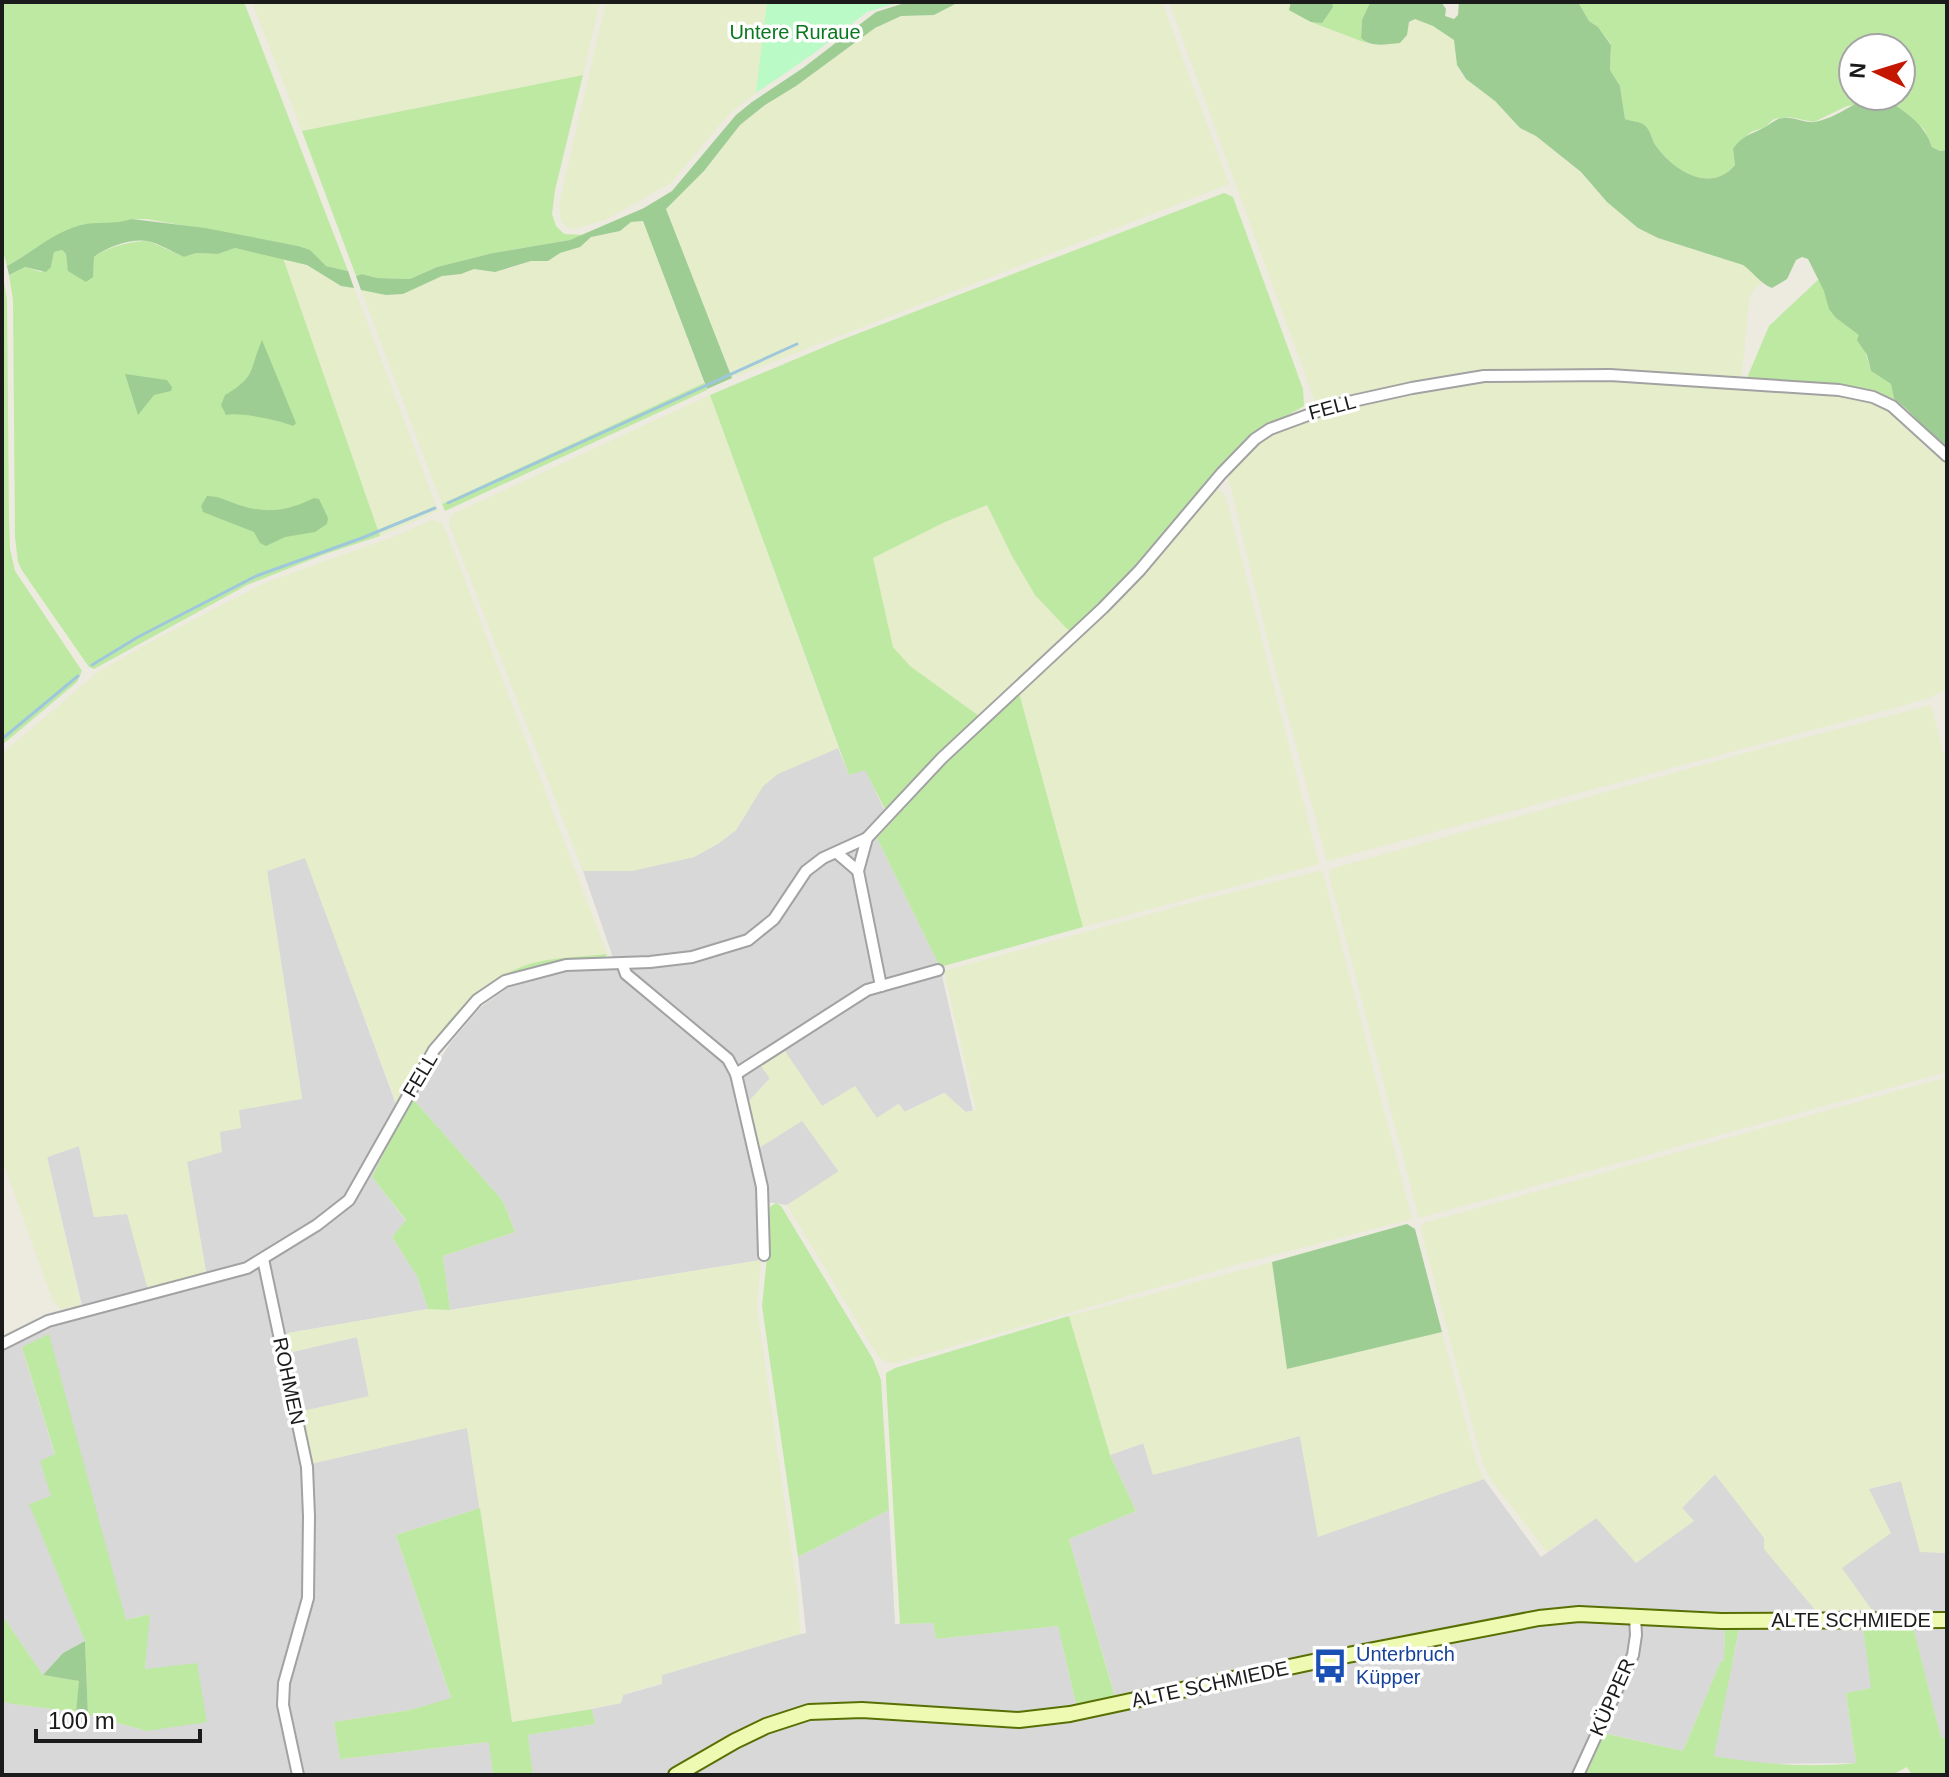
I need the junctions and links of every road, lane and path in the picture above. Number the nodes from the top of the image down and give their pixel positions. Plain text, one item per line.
1 (1947, 456) edge
2 (867, 838) junction
3 (837, 853) junction
4 (858, 871) junction
5 (622, 963) junction
6 (938, 970) dead end
7 (881, 986) junction
8 (736, 1074) junction
9 (764, 1255) dead end
10 (263, 1259) junction
11 (2, 1344) edge
12 (1635, 1616) junction
13 (1947, 1620) edge
14 (298, 1775) edge
15 (676, 1775) edge
16 (1578, 1775) edge

1 - 2 street, FELL
2 - 3 street, FELL
2 - 4 street, FELL
3 - 4 street
3 - 5 street, FELL
4 - 7 street, FELL
5 - 8 street
5 - 10 street, FELL
6 - 7 street
7 - 8 street
8 - 9 street
10 - 11 street
10 - 14 street, ROHMEN
12 - 13 street, ALTE SCHMIEDE
12 - 15 street, ALTE SCHMIEDE
12 - 16 street, KÜPPER

